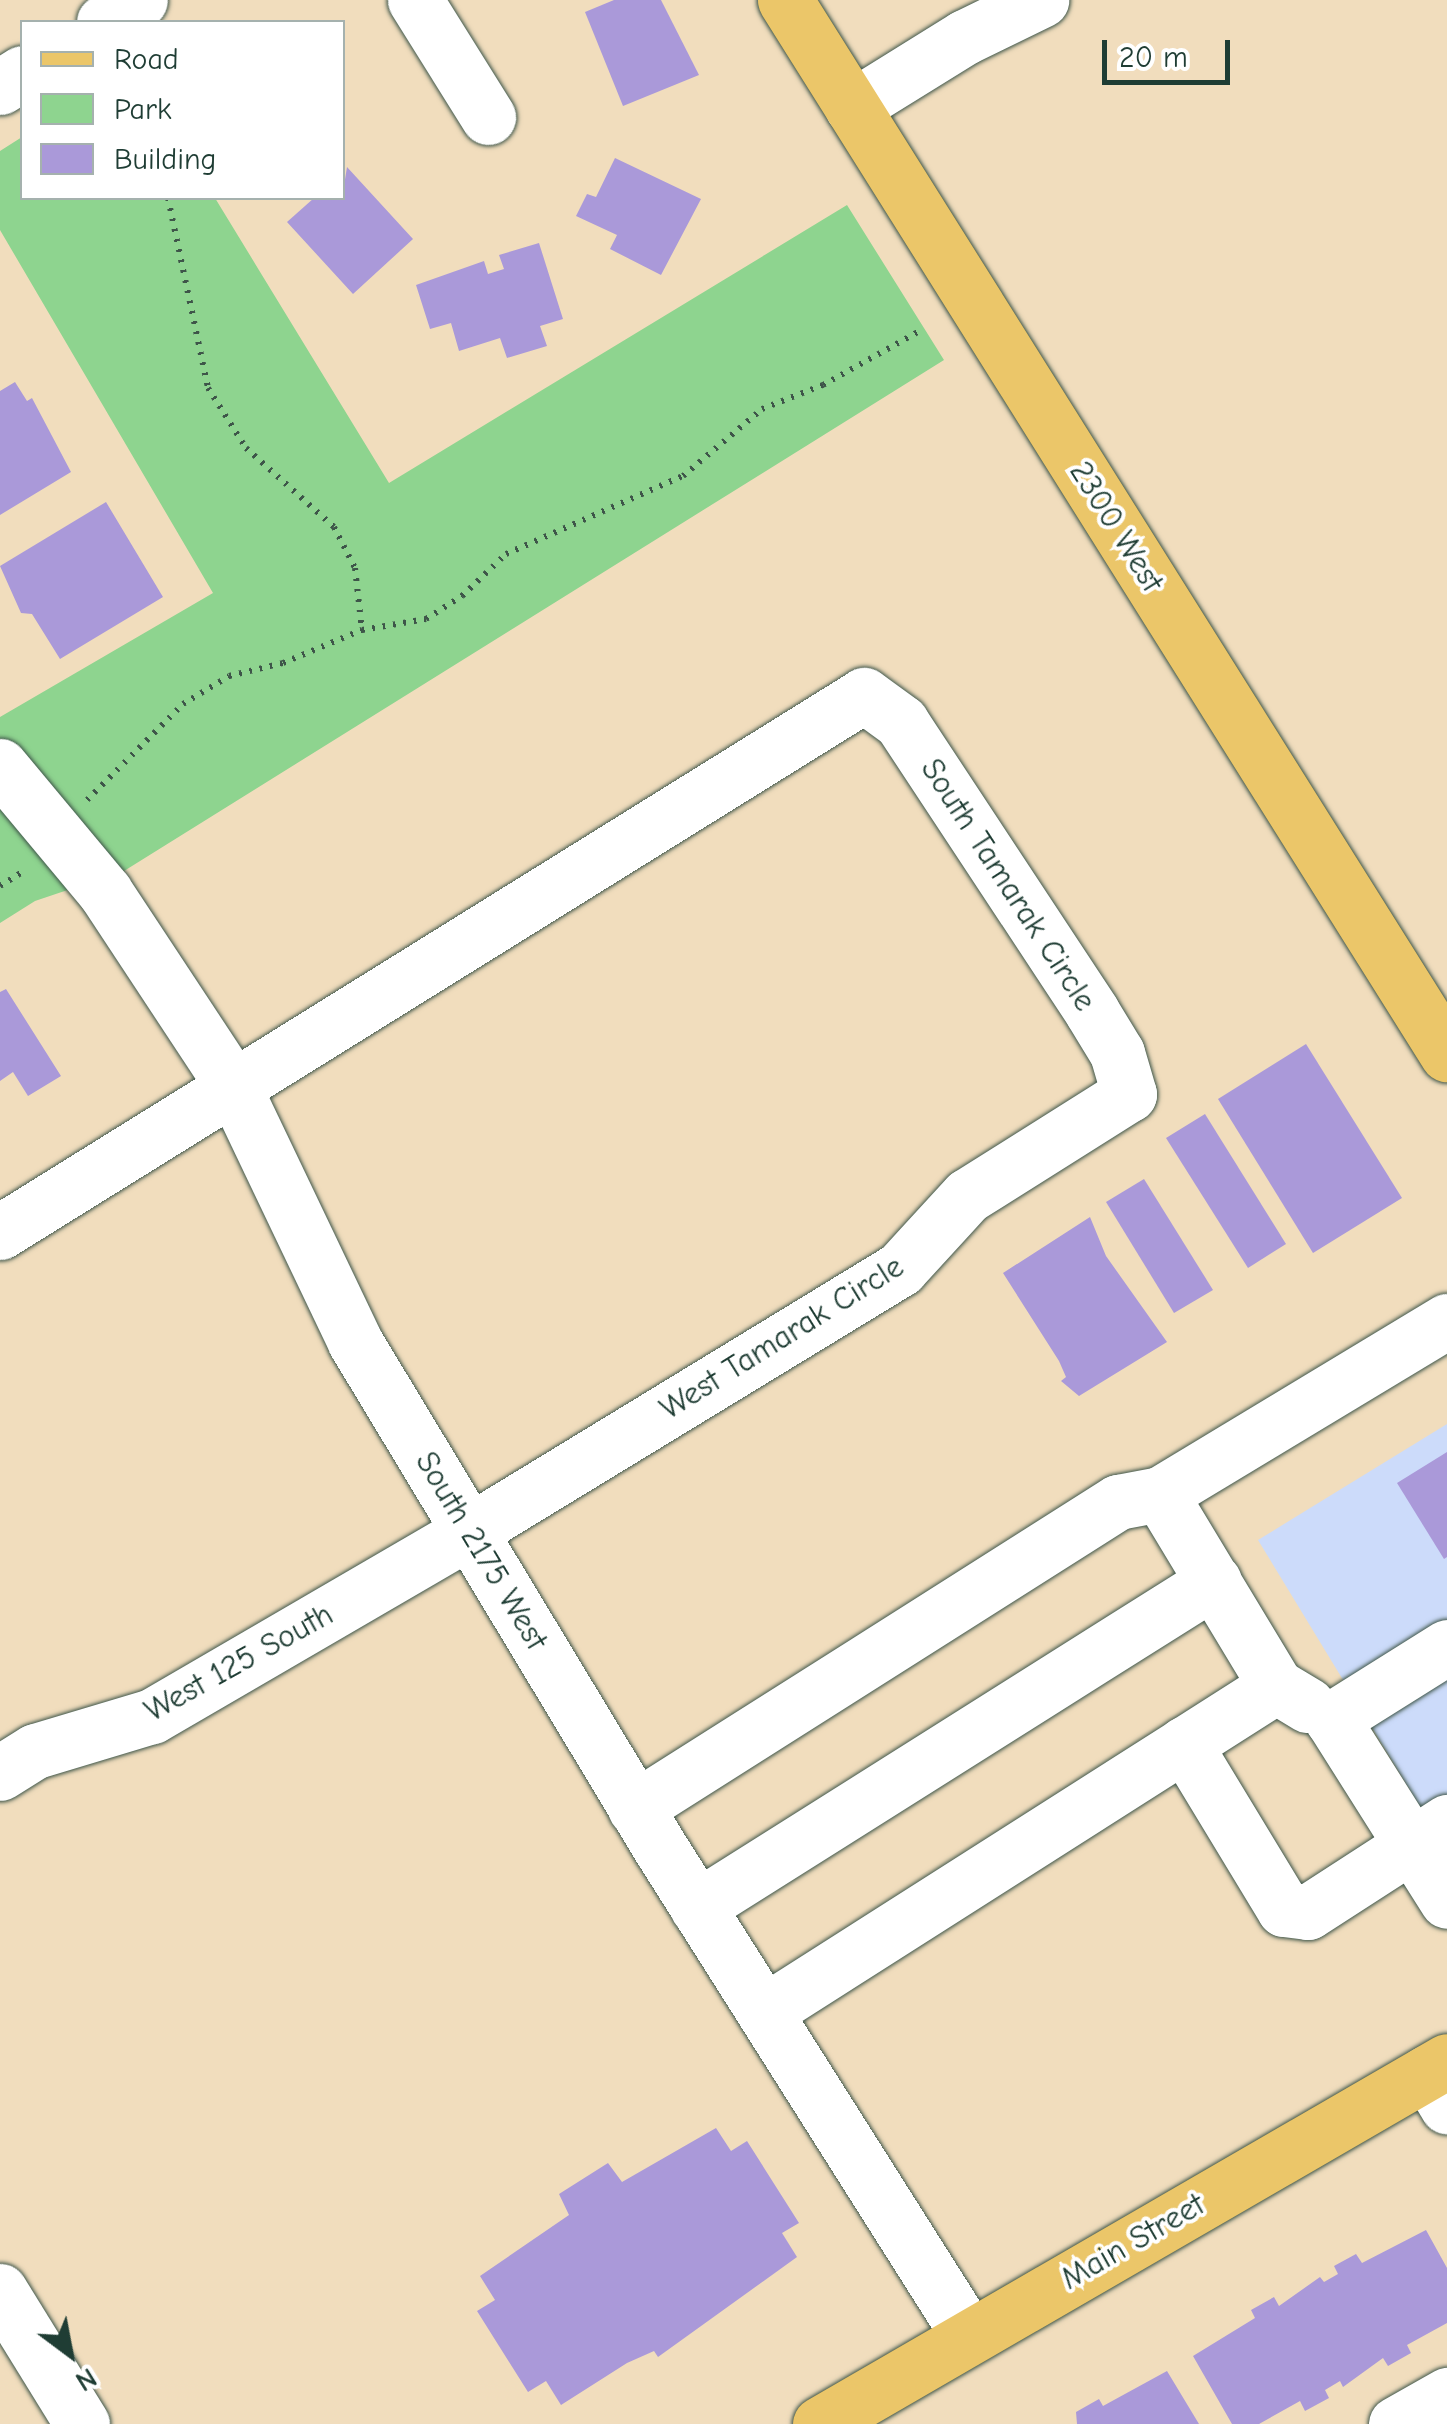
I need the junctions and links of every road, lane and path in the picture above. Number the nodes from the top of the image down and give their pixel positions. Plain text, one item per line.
1 (140, 0) edge
2 (415, 0) edge
3 (785, 0) edge
4 (1042, 0) edge
5 (107, 20) edge
6 (852, 107) junction
7 (488, 117) dead end
8 (168, 200) edge
9 (923, 329) dead end
10 (362, 630) junction
11 (0, 766) edge
12 (76, 812) dead end
13 (30, 866) dead end
14 (0, 886) edge
15 (1447, 1054) edge
16 (234, 1088) junction
17 (1130, 1094) joint
18 (0, 1232) edge
19 (1447, 1321) edge
20 (1160, 1494) junction
21 (470, 1531) junction
22 (1214, 1581) junction
23 (1447, 1647) edge
24 (1276, 1686) junction
25 (1332, 1719) junction
26 (1184, 1744) junction
27 (0, 1773) edge
28 (635, 1808) junction
29 (1430, 1833) edge
30 (1447, 1901) edge
31 (697, 1907) junction
32 (764, 2012) junction
33 (1440, 2080) edge
34 (0, 2291) edge
35 (968, 2336) junction
36 (1447, 2395) edge
37 (82, 2424) edge
38 (820, 2424) edge
39 (1396, 2424) edge

1 - 5 street
2 - 7 street
3 - 6 main road, 2300 West
4 - 6 street
6 - 15 main road, 2300 West
8 - 10 path
9 - 10 path
10 - 12 path
11 - 16 street, South 2175 West
13 - 14 path
16 - 17 street, South Tamarak Circle
16 - 18 street
16 - 21 street, South 2175 West
17 - 21 street, West Tamarak Circle
19 - 20 street
20 - 22 street
20 - 28 street
21 - 27 street, West 125 South
21 - 28 street, South 2175 West
22 - 24 street
22 - 31 street
23 - 25 street
24 - 25 street
24 - 26 street
25 - 29 street
26 - 29 street
26 - 32 street
28 - 31 street, South 2175 West
29 - 30 street
31 - 32 street, South 2175 West
32 - 35 street, South 2175 West
33 - 35 main road, Main Street
34 - 37 street
35 - 38 main road, Main Street
36 - 39 street

